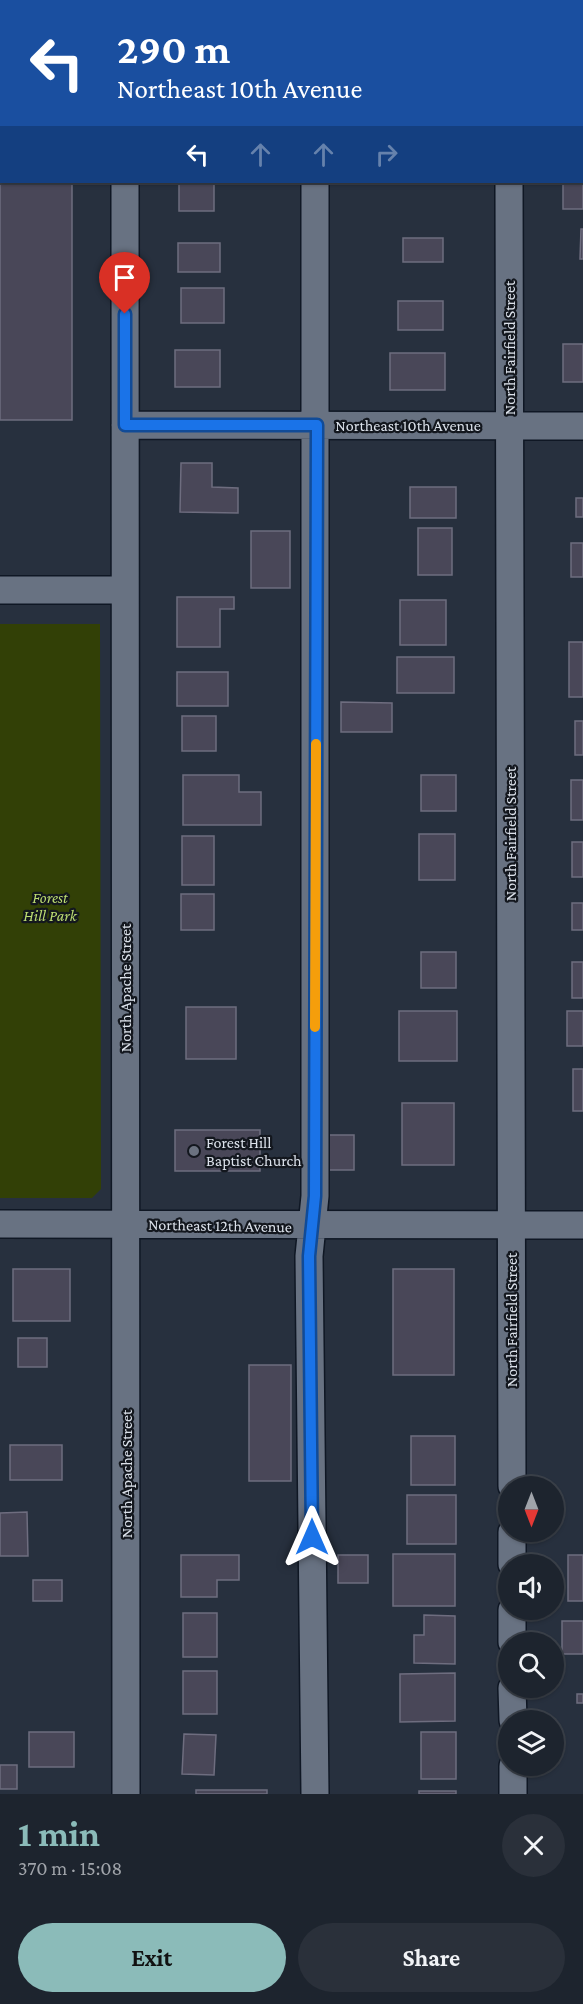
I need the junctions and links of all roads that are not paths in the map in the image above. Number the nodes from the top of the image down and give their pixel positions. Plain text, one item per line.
1 (125, 183) edge
2 (315, 183) edge
3 (509, 183) edge
4 (125, 425) junction
5 (317, 425) junction
6 (509, 425) junction
7 (583, 426) edge
8 (0, 590) edge
9 (124, 590) junction
10 (0, 1224) edge
11 (125, 1224) junction
12 (511, 1224) junction
13 (583, 1225) edge
14 (312, 1226) junction
15 (512, 1476) edge
16 (513, 1776) edge
17 (126, 1794) edge
18 (315, 1794) edge
19 (513, 1794) edge

1 - 4 street, North Apache Street
2 - 5 street
3 - 6 street, North Fairfield Street
4 - 5 street, Northeast 10th Avenue
4 - 9 street, North Apache Street
5 - 6 street, Northeast 10th Avenue
5 - 14 street
6 - 7 street, Northeast 10th Avenue
6 - 12 street, North Fairfield Street
8 - 9 street
9 - 11 street, North Apache Street
10 - 11 street, Northeast 12th Avenue
11 - 14 street, Northeast 12th Avenue
11 - 17 street, North Apache Street
12 - 13 street, Northeast 12th Avenue
12 - 14 street, Northeast 12th Avenue
12 - 15 street, North Fairfield Street
14 - 18 street
16 - 19 street

